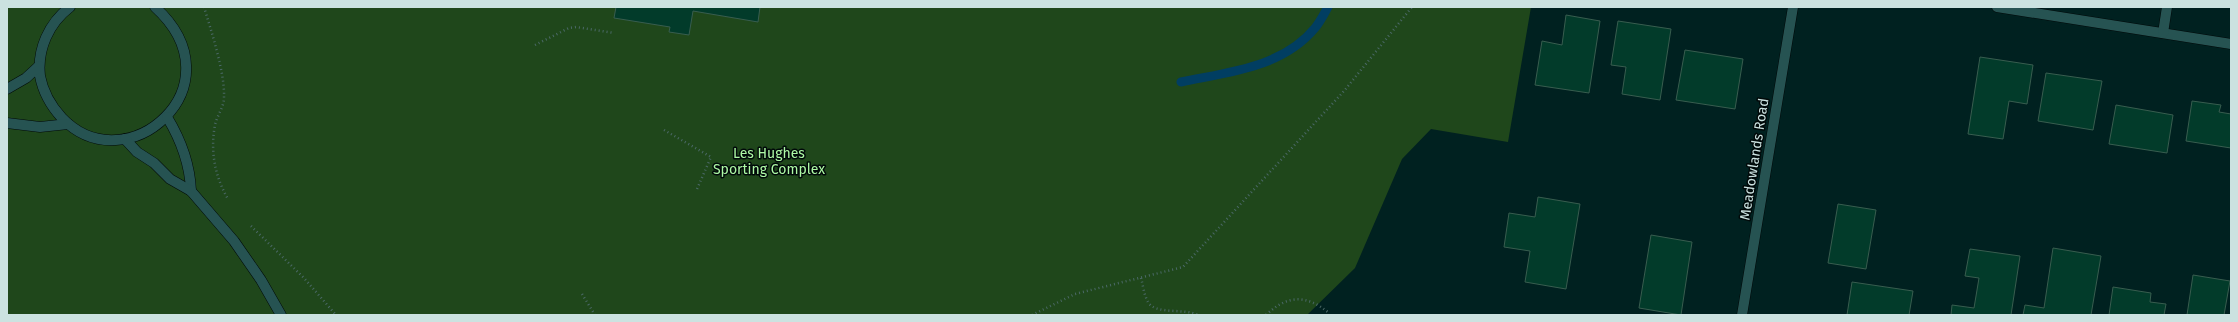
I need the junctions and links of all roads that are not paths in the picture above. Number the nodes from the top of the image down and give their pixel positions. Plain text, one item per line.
1 (70, 7) edge
2 (156, 7) edge
3 (1793, 7) edge
4 (1997, 7) edge
5 (2167, 7) edge
6 (2163, 33) junction
7 (2231, 44) edge
8 (39, 66) junction
9 (7, 89) edge
10 (166, 117) junction
11 (7, 123) edge
12 (68, 124) junction
13 (125, 139) junction
14 (191, 191) junction
15 (281, 315) edge
16 (1742, 315) edge

1 - 8 street
2 - 10 street
3 - 16 street, Meadowlands Road
4 - 6 street
5 - 6 street
6 - 7 street
8 - 9 street
8 - 12 street
10 - 13 street
10 - 14 street
11 - 12 street
12 - 13 street
13 - 14 street
14 - 15 street

